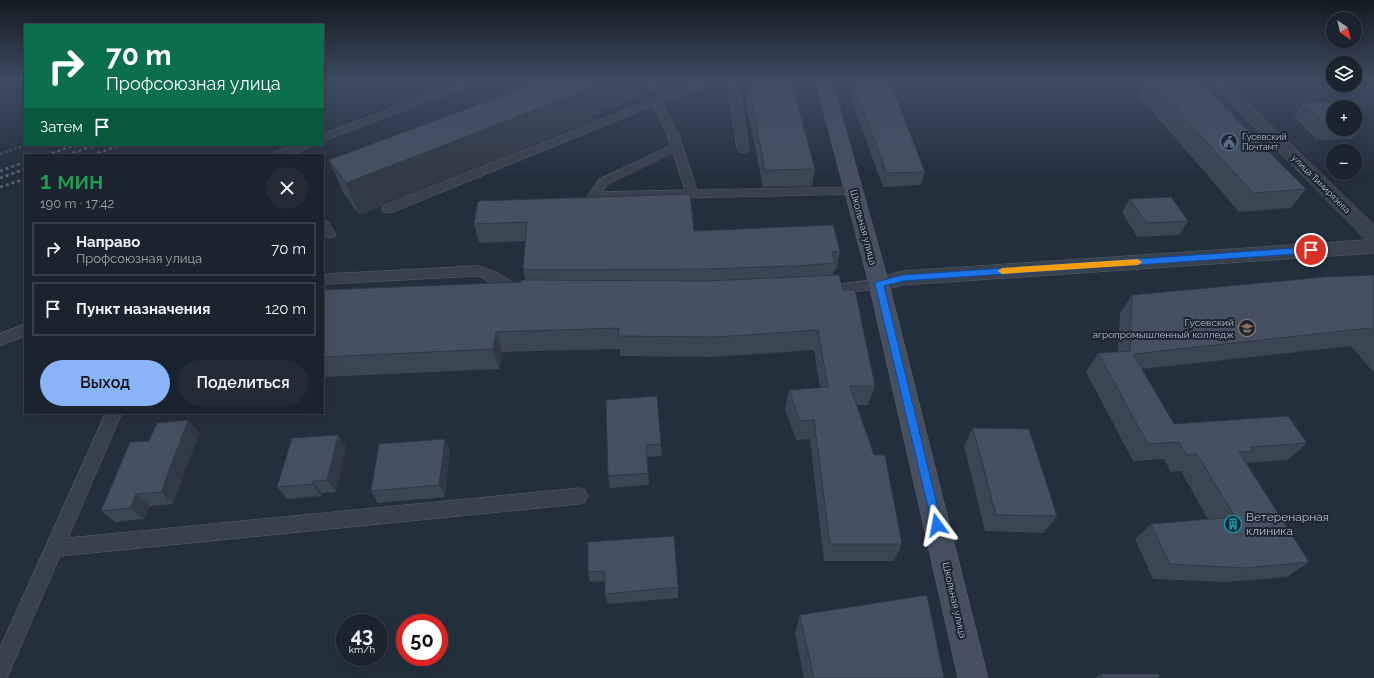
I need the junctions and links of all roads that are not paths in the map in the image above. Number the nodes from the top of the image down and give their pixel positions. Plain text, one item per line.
1 (390, 113) edge
2 (627, 113) edge
3 (662, 113) edge
4 (738, 113) edge
5 (833, 113) edge
6 (1249, 113) edge
7 (324, 138) edge
8 (302, 146) edge
9 (677, 147) junction
10 (744, 149) dead end
11 (281, 154) edge
12 (854, 191) junction
13 (692, 194) junction
14 (388, 209) dead end
15 (1374, 236) edge
16 (1374, 246) edge
17 (327, 279) dead end
18 (879, 284) junction
19 (807, 292) edge
20 (532, 295) edge
21 (24, 330) edge
22 (0, 340) edge
23 (114, 414) edge
24 (579, 496) dead end
25 (54, 548) junction
26 (0, 671) edge
27 (973, 678) edge

1 - 7 lane
2 - 14 lane
3 - 9 lane
4 - 10 lane
5 - 12 main road, Школьная улица
6 - 15 street, улица Тимирязева
8 - 11 lane
9 - 13 lane
9 - 13 lane
12 - 13 lane
12 - 18 main road, Школьная улица
16 - 18 street
17 - 20 lane
18 - 19 lane
18 - 27 main road, Школьная улица
21 - 22 lane
23 - 25 lane
24 - 25 lane
25 - 26 lane

